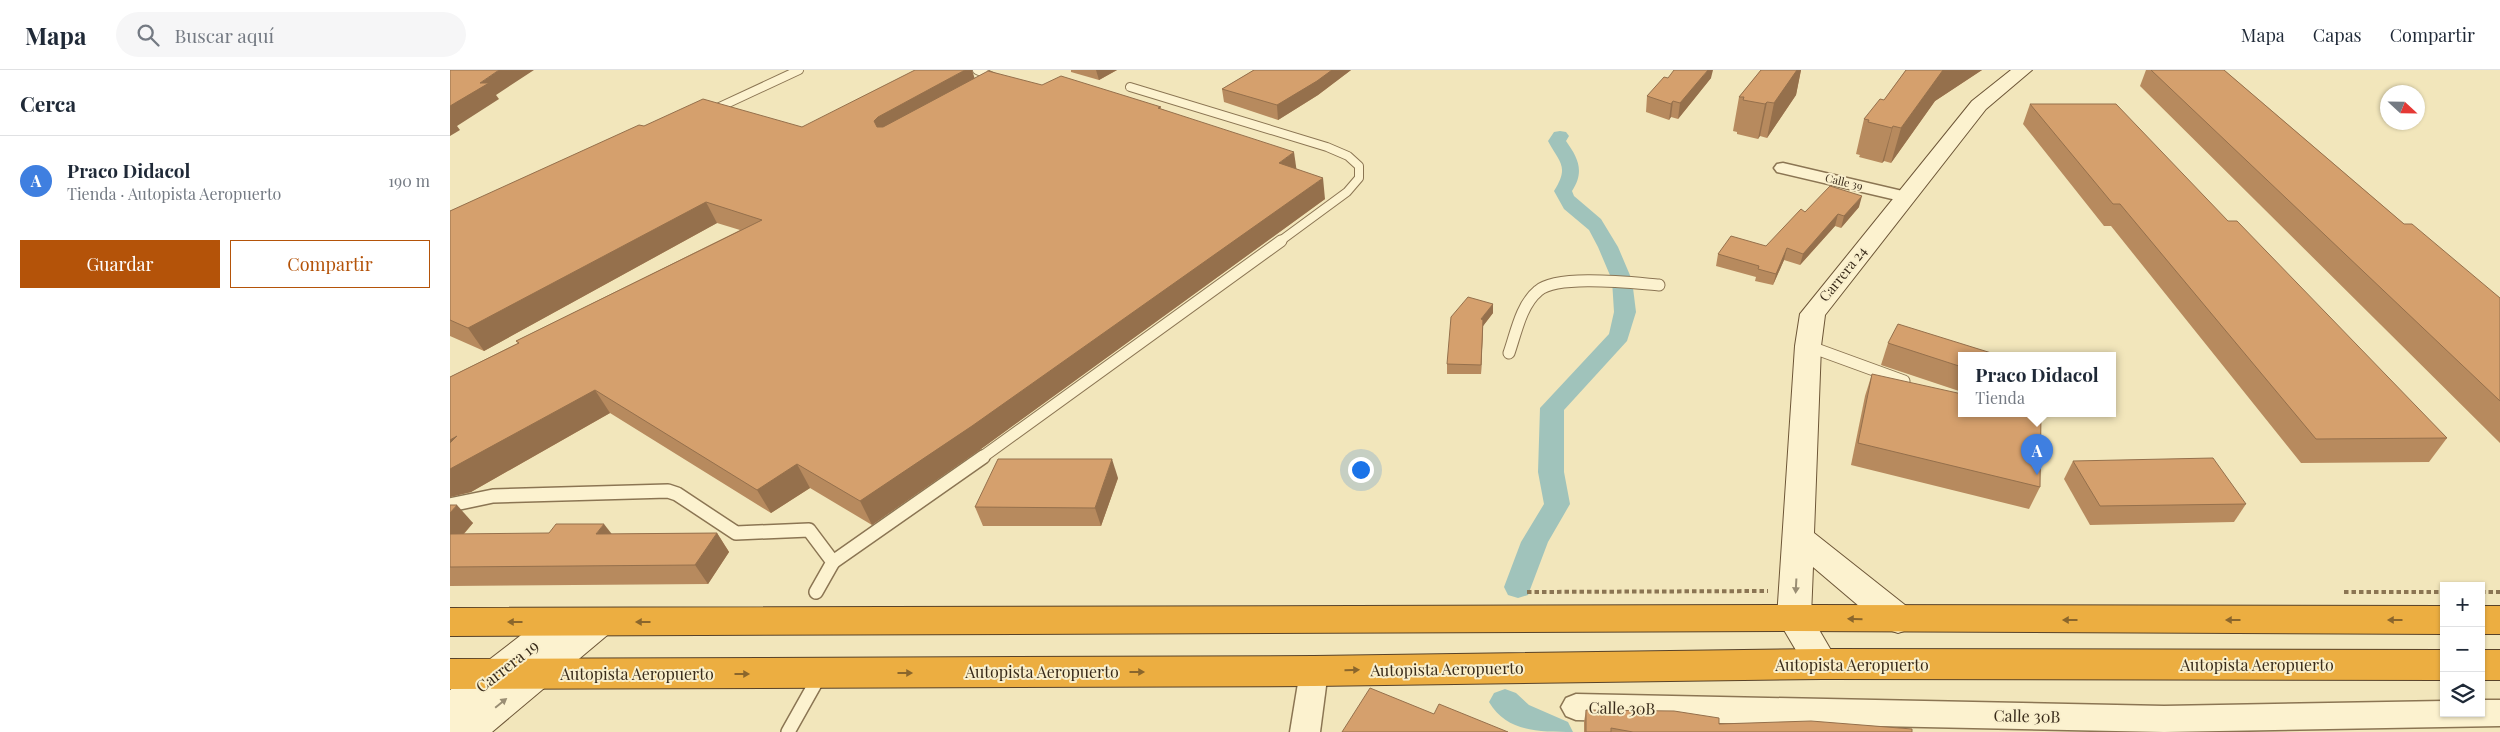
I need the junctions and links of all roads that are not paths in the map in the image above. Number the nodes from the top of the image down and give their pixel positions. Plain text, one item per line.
1 (799, 70) edge
2 (977, 70) edge
3 (2023, 70) edge
4 (991, 87) edge
5 (1130, 87) dead end
6 (704, 114) edge
7 (1782, 168) dead end
8 (1905, 197) junction
9 (1659, 285) dead end
10 (1808, 346) junction
11 (1509, 353) dead end
12 (1904, 380) edge
13 (450, 505) edge
14 (1799, 538) junction
15 (833, 562) junction
16 (816, 592) dead end
17 (1794, 618) junction
18 (1898, 619) junction
19 (2440, 620) edge
20 (2485, 620) edge
21 (2500, 620) edge
22 (450, 622) edge
23 (563, 622) junction
24 (599, 622) junction
25 (1822, 664) junction
26 (2440, 665) edge
27 (2485, 666) edge
28 (2500, 666) edge
29 (1314, 671) junction
30 (821, 673) junction
31 (450, 674) edge
32 (536, 674) junction
33 (496, 675) junction
34 (1576, 707) dead end
35 (450, 711) edge
36 (2485, 713) edge
37 (2500, 713) edge
38 (2440, 715) edge
39 (2164, 725) edge
40 (465, 732) edge
41 (788, 732) edge
42 (1304, 732) edge

1 - 6 lane
2 - 4 lane
3 - 8 street, Carrera 24
5 - 15 lane
7 - 8 street, Calle 39
8 - 10 street, Carrera 24
9 - 11 lane
10 - 12 lane
10 - 14 street, Carrera 24
13 - 15 lane
14 -> 17 street, Carrera 24
14 - 18 street
15 - 16 lane
18 -> 17 highway
17 -> 24 highway
17 - 25 street
19 -> 18 highway
20 - 21 highway
23 -> 22 highway
23 - 24 highway
23 - 33 street, Carrera 19
24 - 32 street, Carrera 19
25 - 26 highway, Autopista Aeropuerto
29 -> 25 highway, Autopista Aeropuerto
27 - 28 highway
30 -> 29 highway, Autopista Aeropuerto
29 - 42 street
32 -> 30 highway, Autopista Aeropuerto
30 - 41 lane
31 - 33 highway, Autopista Aeropuerto
32 - 33 highway, Autopista Aeropuerto
40 -> 32 street, Carrera 19
33 - 35 street, Carrera 19
34 - 39 street, Calle 30B
36 - 37 street, Calle 30B
38 - 39 street, Calle 30B

